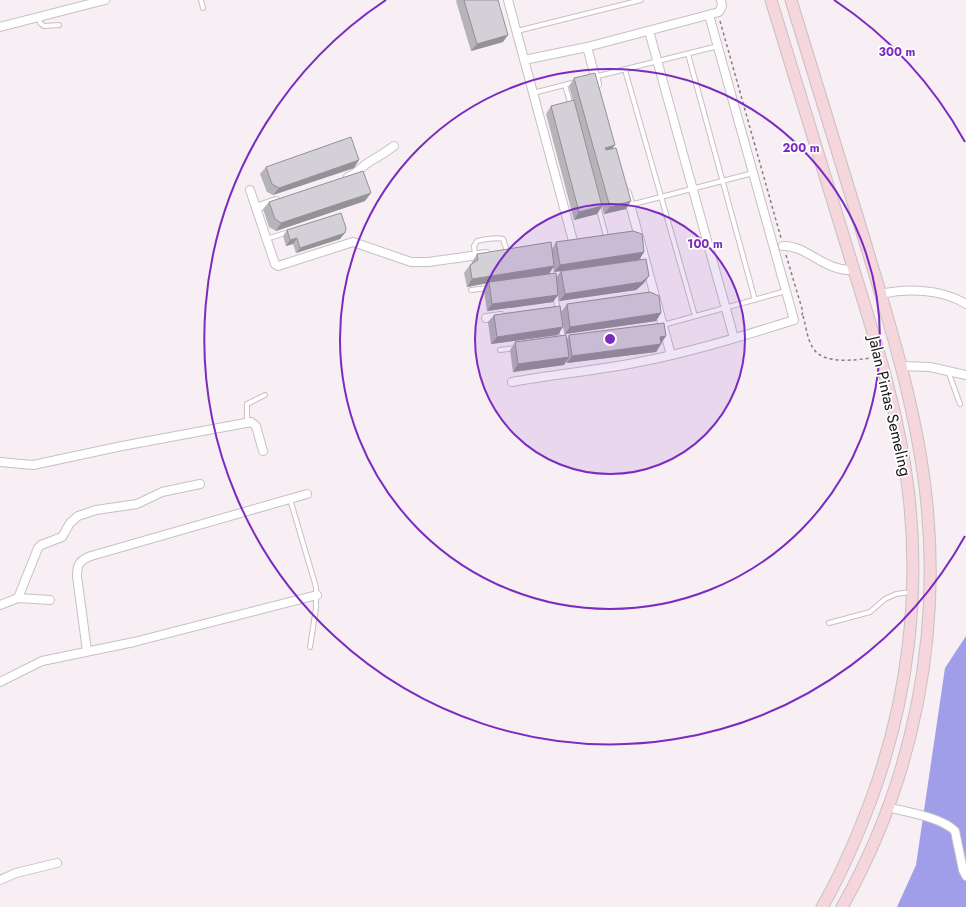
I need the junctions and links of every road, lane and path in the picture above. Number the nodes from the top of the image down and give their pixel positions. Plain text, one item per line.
1 (104, 0) edge
2 (201, 0) edge
3 (508, 0) edge
4 (641, 0) edge
5 (722, 0) edge
6 (772, 0) edge
7 (791, 0) edge
8 (203, 8) dead end
9 (719, 12) junction
10 (709, 15) junction
11 (39, 17) junction
12 (58, 25) dead end
13 (0, 27) edge
14 (649, 31) junction
15 (516, 32) junction
16 (718, 46) junction
17 (586, 47) junction
18 (688, 54) junction
19 (524, 60) junction
20 (657, 62) junction
21 (625, 70) junction
22 (591, 78) junction
23 (580, 81) edge
24 (565, 85) junction
25 (599, 92) edge
26 (533, 93) junction
27 (573, 115) edge
28 (394, 146) dead end
29 (753, 173) junction
30 (342, 179) edge
31 (723, 181) junction
32 (624, 182) edge
33 (692, 189) junction
34 (250, 190) dead end
35 (661, 197) junction
36 (285, 198) edge
37 (596, 198) edge
38 (630, 205) junction
39 (256, 208) junction
40 (296, 230) edge
41 (606, 236) edge
42 (266, 239) junction
43 (573, 241) edge
44 (784, 246) junction
45 (504, 251) joint
46 (475, 256) junction
47 (854, 270) junction
48 (554, 286) edge
49 (494, 287) edge
50 (471, 290) dead end
51 (786, 291) junction
52 (881, 294) junction
53 (755, 300) junction
54 (966, 304) edge
55 (726, 308) junction
56 (507, 316) edge
57 (695, 316) junction
58 (803, 316) junction
59 (486, 318) dead end
60 (794, 320) junction
61 (661, 327) junction
62 (734, 338) junction
63 (572, 340) edge
64 (564, 341) junction
65 (557, 342) edge
66 (521, 347) edge
67 (500, 350) dead end
68 (671, 355) junction
69 (879, 356) junction
70 (901, 366) junction
71 (948, 370) junction
72 (966, 375) edge
73 (512, 382) dead end
74 (265, 395) dead end
75 (960, 404) dead end
76 (247, 423) junction
77 (263, 451) dead end
78 (0, 462) edge
79 (200, 484) dead end
80 (307, 494) dead end
81 (290, 498) junction
82 (912, 592) junction
83 (316, 595) junction
84 (18, 598) junction
85 (50, 600) dead end
86 (0, 605) edge
87 (829, 623) dead end
88 (310, 647) dead end
89 (87, 651) junction
90 (0, 682) edge
91 (887, 807) junction
92 (58, 863) dead end
93 (966, 876) edge
94 (0, 880) edge
95 (822, 907) edge
96 (842, 907) edge

1 - 11 street
2 - 8 lane
3 - 15 street
4 - 15 lane
5 - 9 street
6 - 47 main road, Jalan Pintas Semeling
7 - 52 main road, Jalan Pintas Semeling
9 - 10 street
9 - 44 path
10 - 14 street
10 - 16 street
11 - 12 lane
11 - 13 street
14 - 17 street
14 - 20 street
15 - 19 street
16 - 18 lane
16 - 29 street
17 - 19 street
17 - 22 street
18 - 20 lane
18 - 31 lane
19 - 26 street
20 - 21 lane
20 - 33 street
21 - 22 lane
21 - 35 lane
22 - 25 street
23 - 24 lane
24 - 26 lane
24 - 27 lane
26 - 43 street
28 - 30 street
29 - 31 lane
29 - 51 street
31 - 33 lane
31 - 53 lane
32 - 38 street
33 - 35 lane
33 - 55 street
34 - 39 street
35 - 38 lane
35 - 57 lane
36 - 39 street
37 - 41 lane
38 - 61 street
39 - 42 street
40 - 42 lane
42 - 46 street
44 - 47 street
44 - 58 path
45 - 46 street
45 - 46 lane
47 - 69 main road, Jalan Pintas Semeling
48 - 64 lane
49 - 50 lane
51 - 53 lane
51 - 60 street
52 - 54 street
52 - 70 main road, Jalan Pintas Semeling
53 - 55 lane
55 - 57 lane
55 - 62 street
56 - 59 street
57 - 61 lane
58 - 60 path
58 - 69 path
60 - 62 street
61 - 68 street
62 - 68 street
63 - 64 lane
64 - 65 lane
66 - 67 lane
68 - 73 street
69 - 82 main road, Jalan Pintas Semeling
70 - 71 street
70 - 91 main road, Jalan Pintas Semeling
71 - 72 street
71 - 75 lane
74 - 76 lane
76 - 77 street
76 - 78 street
79 - 84 street
80 - 81 street
81 - 83 lane
81 - 89 street
82 - 87 lane
82 - 95 main road, Jalan Pintas Semeling
83 - 88 lane
83 - 89 street
84 - 85 street
84 - 86 street
89 - 90 street
91 - 93 street
91 - 96 main road, Jalan Pintas Semeling
92 - 94 street

